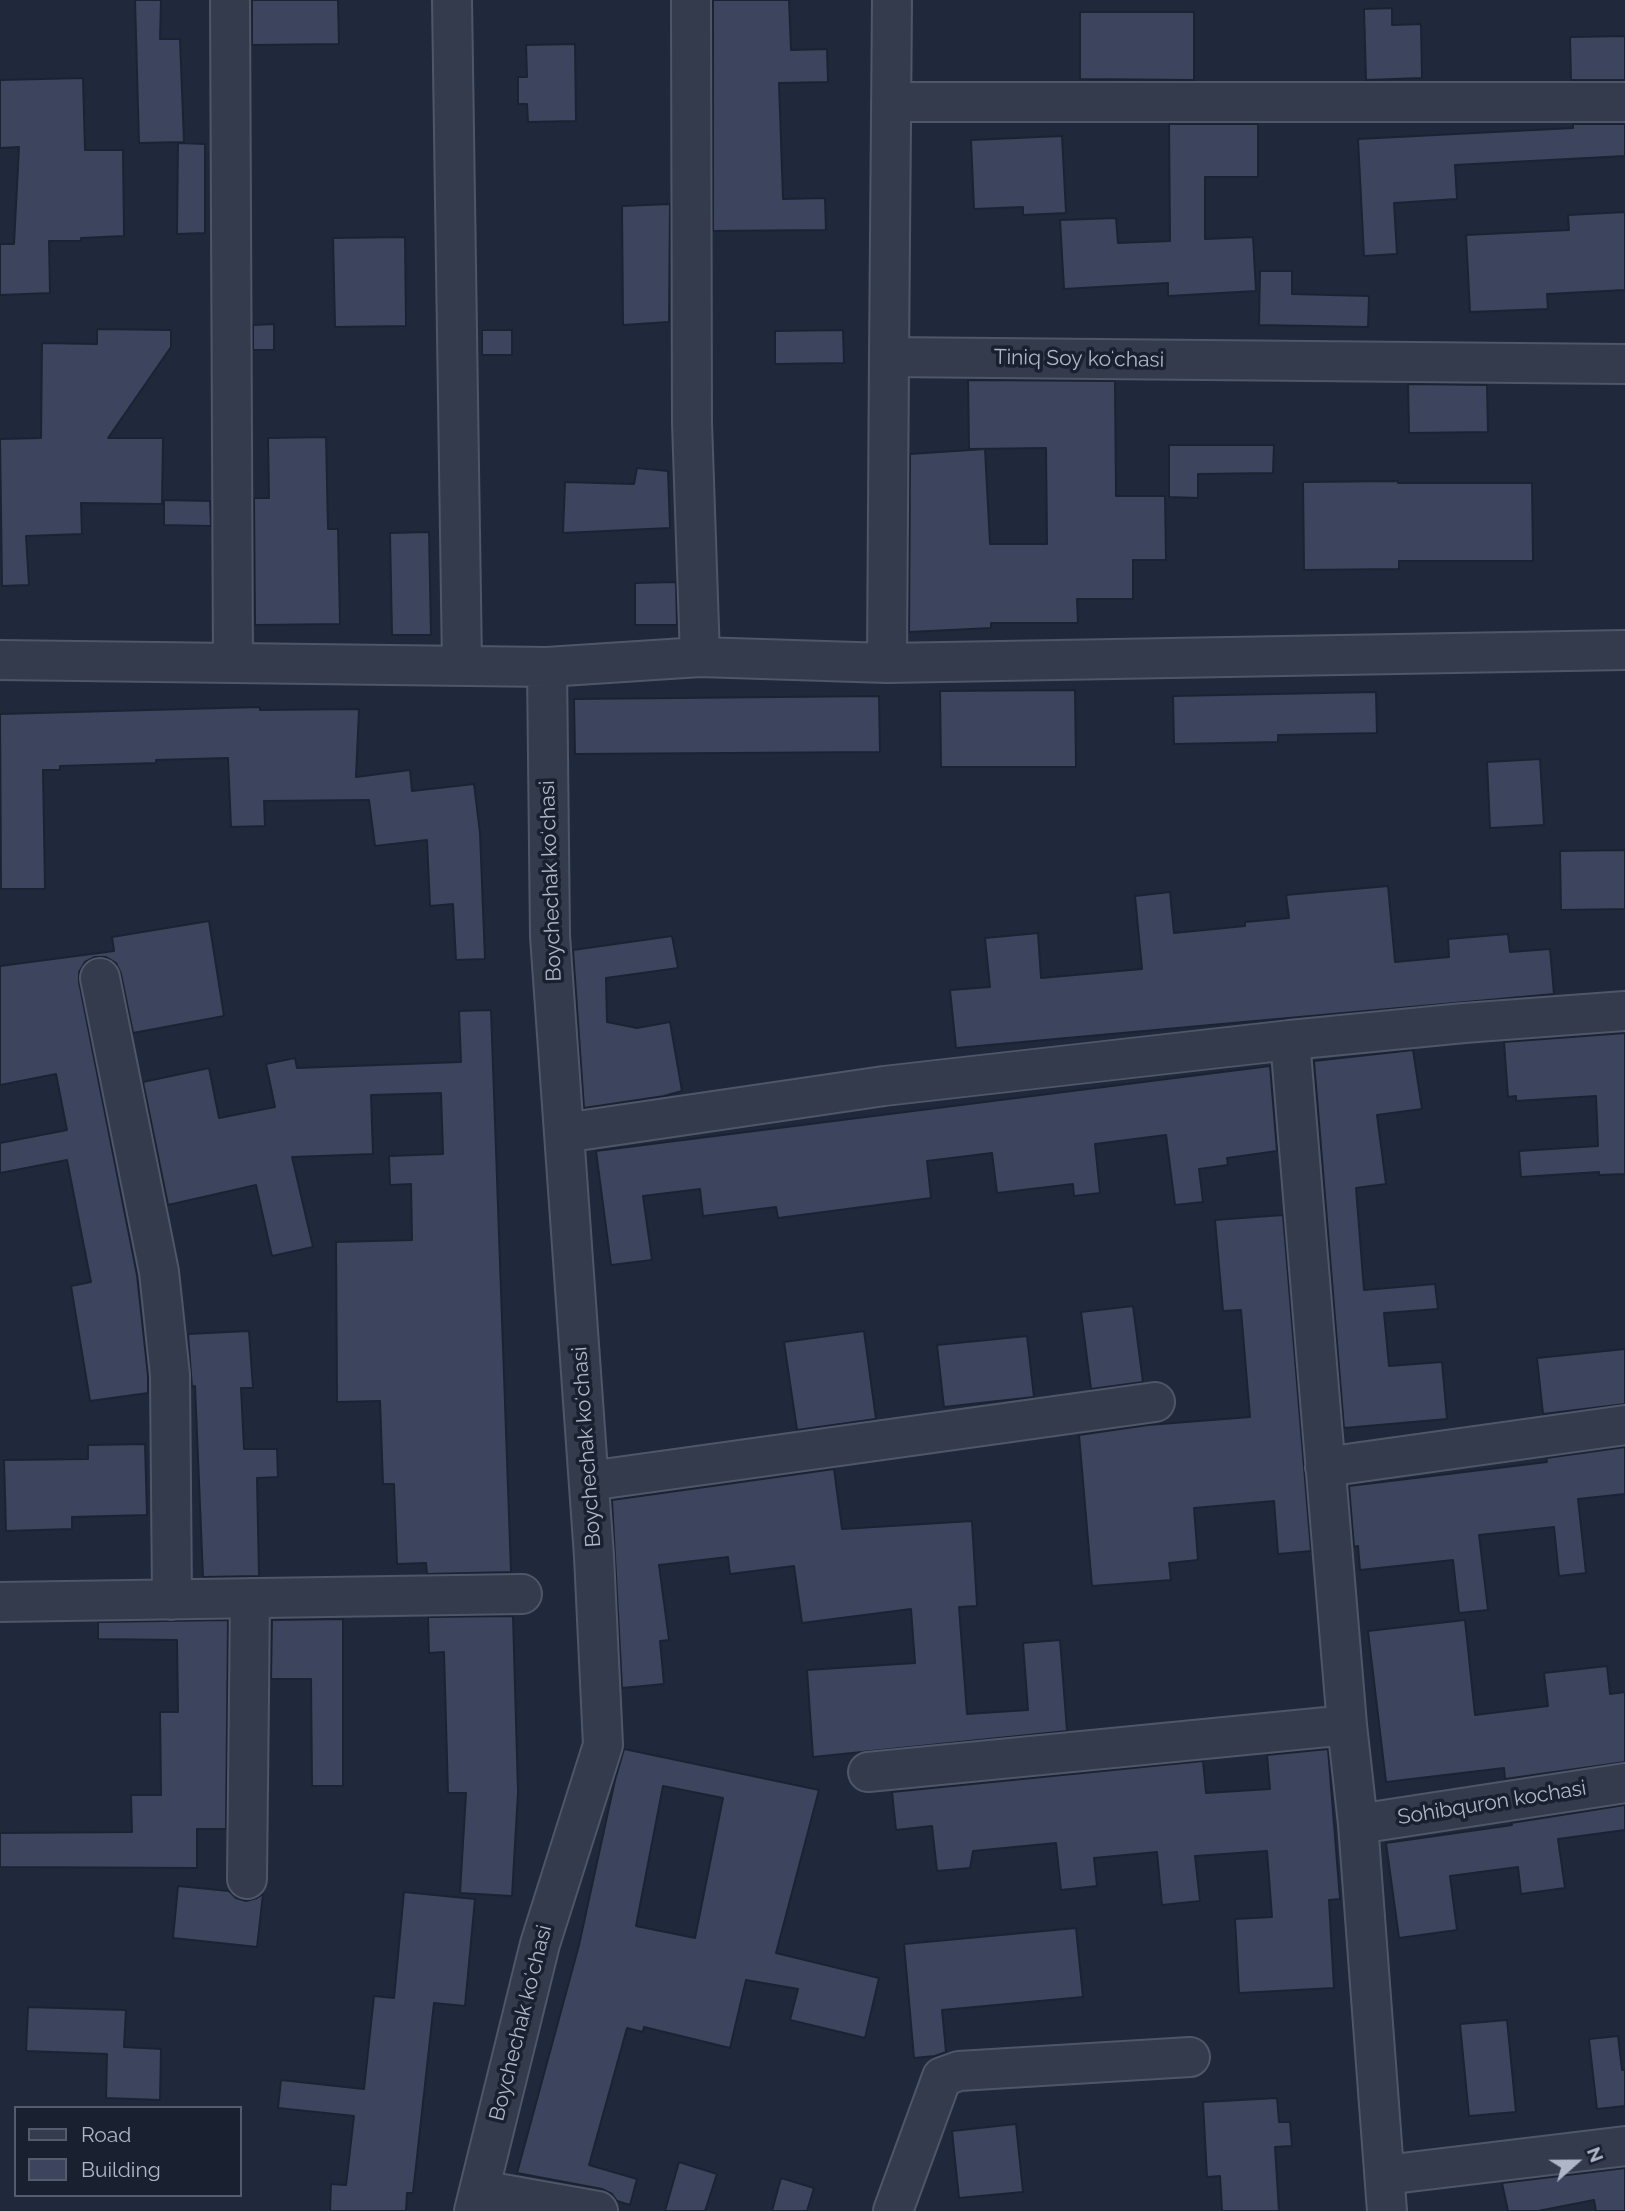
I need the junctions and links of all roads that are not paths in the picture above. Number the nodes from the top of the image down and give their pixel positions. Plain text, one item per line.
1 (230, 0) edge
2 (452, 0) edge
3 (691, 0) edge
4 (892, 0) edge
5 (891, 102) junction
6 (1625, 102) edge
7 (889, 357) junction
8 (1625, 364) edge
9 (1625, 650) edge
10 (700, 657) junction
11 (0, 660) edge
12 (233, 663) junction
13 (887, 663) junction
14 (462, 665) junction
15 (547, 667) junction
16 (100, 978) dead end
17 (1625, 1011) edge
18 (1290, 1040) junction
19 (564, 1133) junction
20 (1155, 1402) dead end
21 (1625, 1425) edge
22 (1325, 1467) junction
23 (589, 1481) junction
24 (522, 1594) dead end
25 (250, 1598) junction
26 (172, 1600) junction
27 (0, 1602) edge
28 (1347, 1725) junction
29 (868, 1772) dead end
30 (1625, 1783) edge
31 (1358, 1824) junction
32 (247, 1879) dead end
33 (1190, 2057) dead end
34 (1625, 2146) edge
35 (1386, 2193) edge
36 (477, 2201) edge
37 (598, 2211) edge
38 (894, 2211) edge

1 - 12 street
2 - 14 street
3 - 10 street
4 - 5 street
5 - 6 street
5 - 7 street
7 - 8 street, Tiniq Soy koʻchasi
7 - 13 street
9 - 13 street
10 - 13 street
10 - 15 street
11 - 12 street
12 - 14 street
14 - 15 street
15 - 19 street, Boychechak koʻchasi
16 - 26 street
17 - 18 street
18 - 19 street
18 - 22 street
19 - 23 street, Boychechak koʻchasi
20 - 23 street
21 - 22 street
22 - 28 street
23 - 36 street, Boychechak koʻchasi
24 - 25 street
25 - 26 street
25 - 32 street
26 - 27 street
28 - 29 street
28 - 31 street
30 - 31 street, Sohibquron kochasi
31 - 35 street
33 - 38 street
34 - 35 street
36 - 37 street

